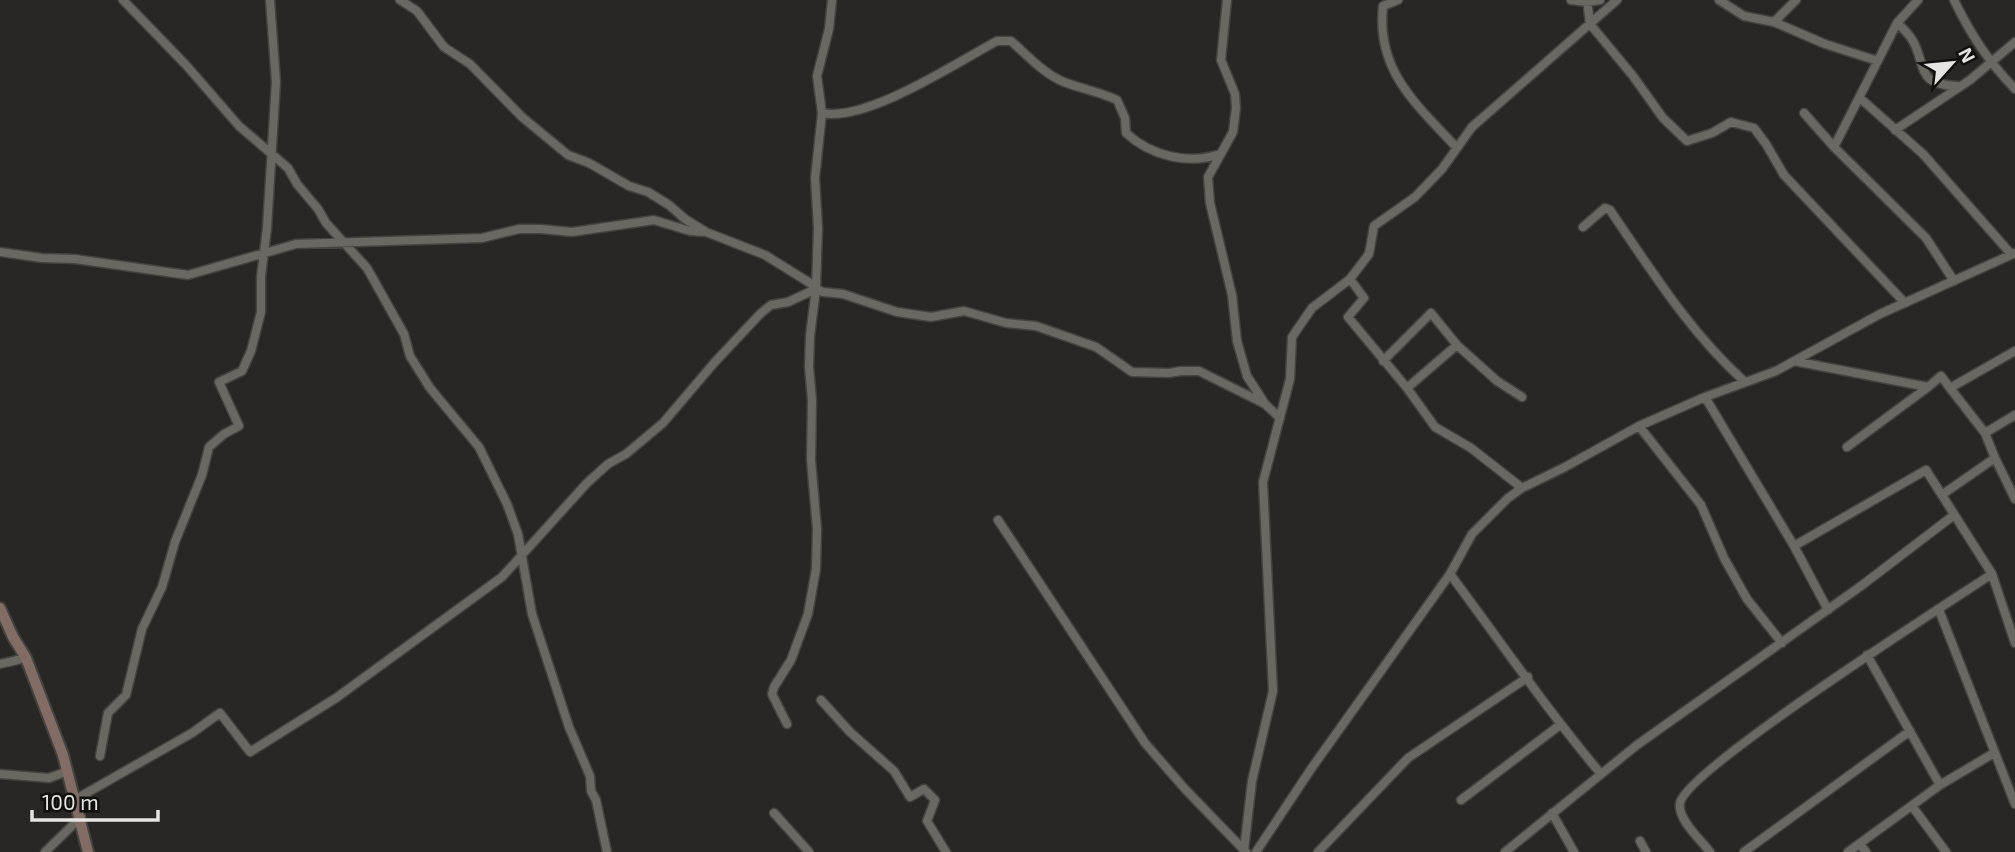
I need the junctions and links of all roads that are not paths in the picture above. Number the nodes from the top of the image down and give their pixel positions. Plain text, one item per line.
1 (123, 0) edge
2 (270, 0) edge
3 (400, 0) edge
4 (832, 0) edge
5 (1227, 0) edge
6 (1398, 0) edge
7 (1571, 0) edge
8 (1600, 0) edge
9 (1617, 0) edge
10 (1720, 0) edge
11 (1796, 0) edge
12 (1918, 0) edge
13 (1954, 0) edge
14 (1587, 1) edge
15 (1774, 22) junction
16 (1897, 23) junction
17 (1590, 24) junction
18 (2015, 42) edge
19 (1878, 61) junction
20 (1989, 62) junction
21 (1959, 86) junction
22 (2015, 89) edge
23 (1860, 98) junction
24 (822, 113) junction
25 (1804, 113) dead end
26 (1895, 130) junction
27 (1834, 147) junction
28 (1457, 148) junction
29 (273, 153) junction
30 (1220, 154) junction
31 (1583, 227) dead end
32 (706, 232) junction
33 (344, 243) junction
34 (0, 252) edge
35 (264, 253) junction
36 (2013, 253) edge
37 (1350, 279) junction
38 (1954, 281) junction
39 (816, 289) junction
40 (1905, 303) junction
41 (1457, 345) junction
42 (2015, 351) edge
43 (1383, 361) junction
44 (1794, 361) junction
45 (1745, 382) junction
46 (1928, 387) junction
47 (1407, 388) junction
48 (1950, 388) junction
49 (1522, 397) dead end
50 (1705, 397) junction
51 (1265, 404) junction
52 (2015, 415) edge
53 (1280, 418) junction
54 (1639, 426) junction
55 (1985, 433) junction
56 (1847, 447) dead end
57 (1995, 458) junction
58 (1522, 488) junction
59 (1943, 494) junction
60 (2015, 499) edge
61 (1954, 514) junction
62 (998, 520) dead end
63 (1794, 546) junction
64 (522, 554) junction
65 (1450, 574) junction
66 (1992, 574) junction
67 (0, 608) edge
68 (1828, 610) junction
69 (1939, 610) junction
70 (1782, 643) junction
71 (2015, 643) edge
72 (1867, 655) junction
73 (26, 658) junction
74 (0, 664) edge
75 (1528, 677) junction
76 (821, 700) dead end
77 (787, 724) dead end
78 (1560, 725) junction
79 (1910, 731) junction
80 (1994, 753) junction
81 (100, 756) dead end
82 (68, 771) junction
83 (0, 774) edge
84 (1601, 774) junction
85 (1940, 785) junction
86 (76, 799) junction
87 (1461, 800) dead end
88 (2015, 804) edge
89 (1912, 806) junction
90 (774, 813) dead end
91 (1552, 813) junction
92 (81, 817) junction
93 (1640, 841) dead end
94 (1860, 844) junction
95 (1245, 851) edge
96 (45, 852) edge
97 (88, 852) edge
98 (607, 852) edge
99 (809, 852) edge
100 (946, 852) edge
101 (1256, 852) edge
102 (1319, 852) edge
103 (1505, 852) edge
104 (1574, 852) edge
105 (1646, 852) edge
106 (1710, 852) edge
107 (1744, 852) edge
108 (1848, 852) edge
109 (1866, 852) edge
110 (1946, 852) edge

1 - 29 street
2 - 29 street
3 - 32 street
4 - 24 street
5 - 30 street
6 - 28 street
7 - 14 street
8 - 14 street
9 - 17 street
10 - 15 street
11 - 15 street
12 - 16 street
13 - 20 street
14 - 17 street
15 - 19 street
16 - 19 street
16 - 21 street
17 - 28 street
17 - 40 street
18 - 20 street
19 - 23 street
20 - 21 street
20 - 22 street
21 - 26 street
23 - 26 street
23 - 27 street
24 - 30 street
24 - 39 street
25 - 27 street
26 - 36 street
27 - 38 street
28 - 37 street
29 - 33 street
29 - 35 street
30 - 51 street
31 - 45 street
32 - 33 street
32 - 39 street
33 - 35 street
33 - 64 street
34 - 35 street
35 - 81 street
36 - 38 street
37 - 43 street
37 - 53 street
38 - 40 street
39 - 51 street
39 - 64 street
39 - 77 street
40 - 44 street
41 - 43 street
41 - 47 street
41 - 49 street
42 - 48 street
43 - 47 street
44 - 45 street
44 - 46 street
45 - 50 street
46 - 48 street
46 - 56 street
47 - 58 street
48 - 55 street
50 - 54 street
50 - 63 street
51 - 53 street
52 - 55 street
53 - 95 street
54 - 58 street
54 - 70 street
55 - 57 street
57 - 59 street
57 - 60 street
58 - 65 street
59 - 61 street
59 - 63 street
61 - 66 street
61 - 68 street
62 - 95 street
63 - 68 street
64 - 86 street
64 - 98 street
65 - 75 street
65 - 101 street
66 - 69 street
66 - 71 street
67 - 73 street
68 - 70 street
69 - 72 street
69 - 80 street
70 - 84 street
72 - 79 street
72 - 106 street
73 - 74 street
73 - 82 street
75 - 78 street
75 - 102 street
76 - 100 street
78 - 84 street
78 - 87 street
79 - 85 street
79 - 107 street
80 - 85 street
80 - 88 street
82 - 83 street
82 - 86 street
84 - 91 street
85 - 89 street
86 - 92 street
89 - 94 street
89 - 110 street
90 - 99 street
91 - 103 street
91 - 104 street
92 - 96 street
92 - 97 street
93 - 105 street
94 - 108 street
94 - 109 street

